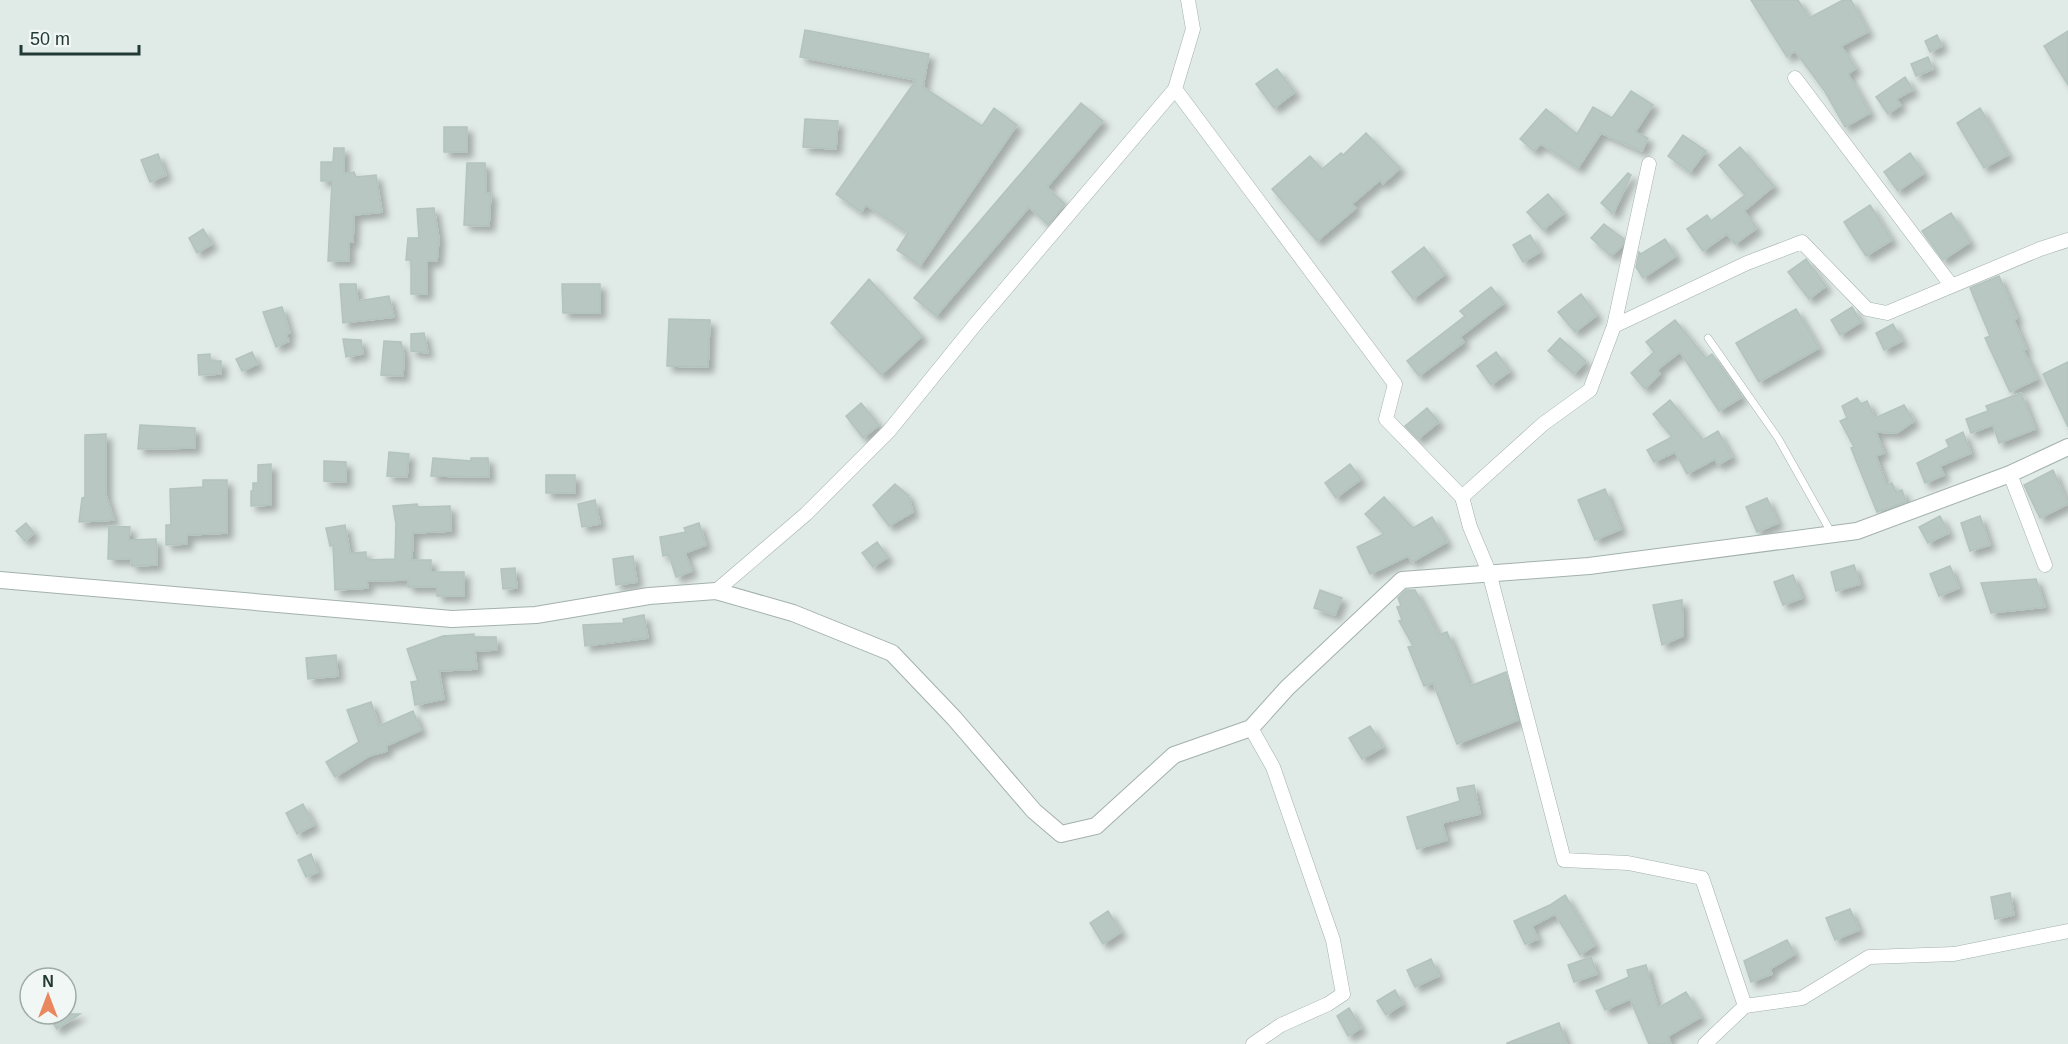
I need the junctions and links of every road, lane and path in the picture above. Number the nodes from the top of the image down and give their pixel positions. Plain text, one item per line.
1 (1188, 0) edge
2 (1795, 78) dead end
3 (1175, 90) junction
4 (1649, 164) dead end
5 (2068, 240) edge
6 (1951, 285) junction
7 (1614, 326) junction
8 (1708, 339) dead end
9 (2068, 447) edge
10 (2010, 474) junction
11 (1462, 497) junction
12 (1833, 534) junction
13 (2044, 565) dead end
14 (1489, 572) junction
15 (0, 580) edge
16 (716, 591) junction
17 (1251, 728) junction
18 (2068, 931) edge
19 (1745, 1006) junction
20 (1253, 1044) edge
21 (1705, 1044) edge

1 - 3 street
2 - 6 street
3 - 11 street
3 - 16 street
4 - 7 street
5 - 6 street
6 - 7 street
7 - 11 street
8 - 12 lane
9 - 10 street
10 - 12 street
10 - 13 street
11 - 14 street
12 - 14 street
14 - 17 street
14 - 19 street
15 - 16 street
16 - 17 street
17 - 20 street
18 - 19 street
19 - 21 street

